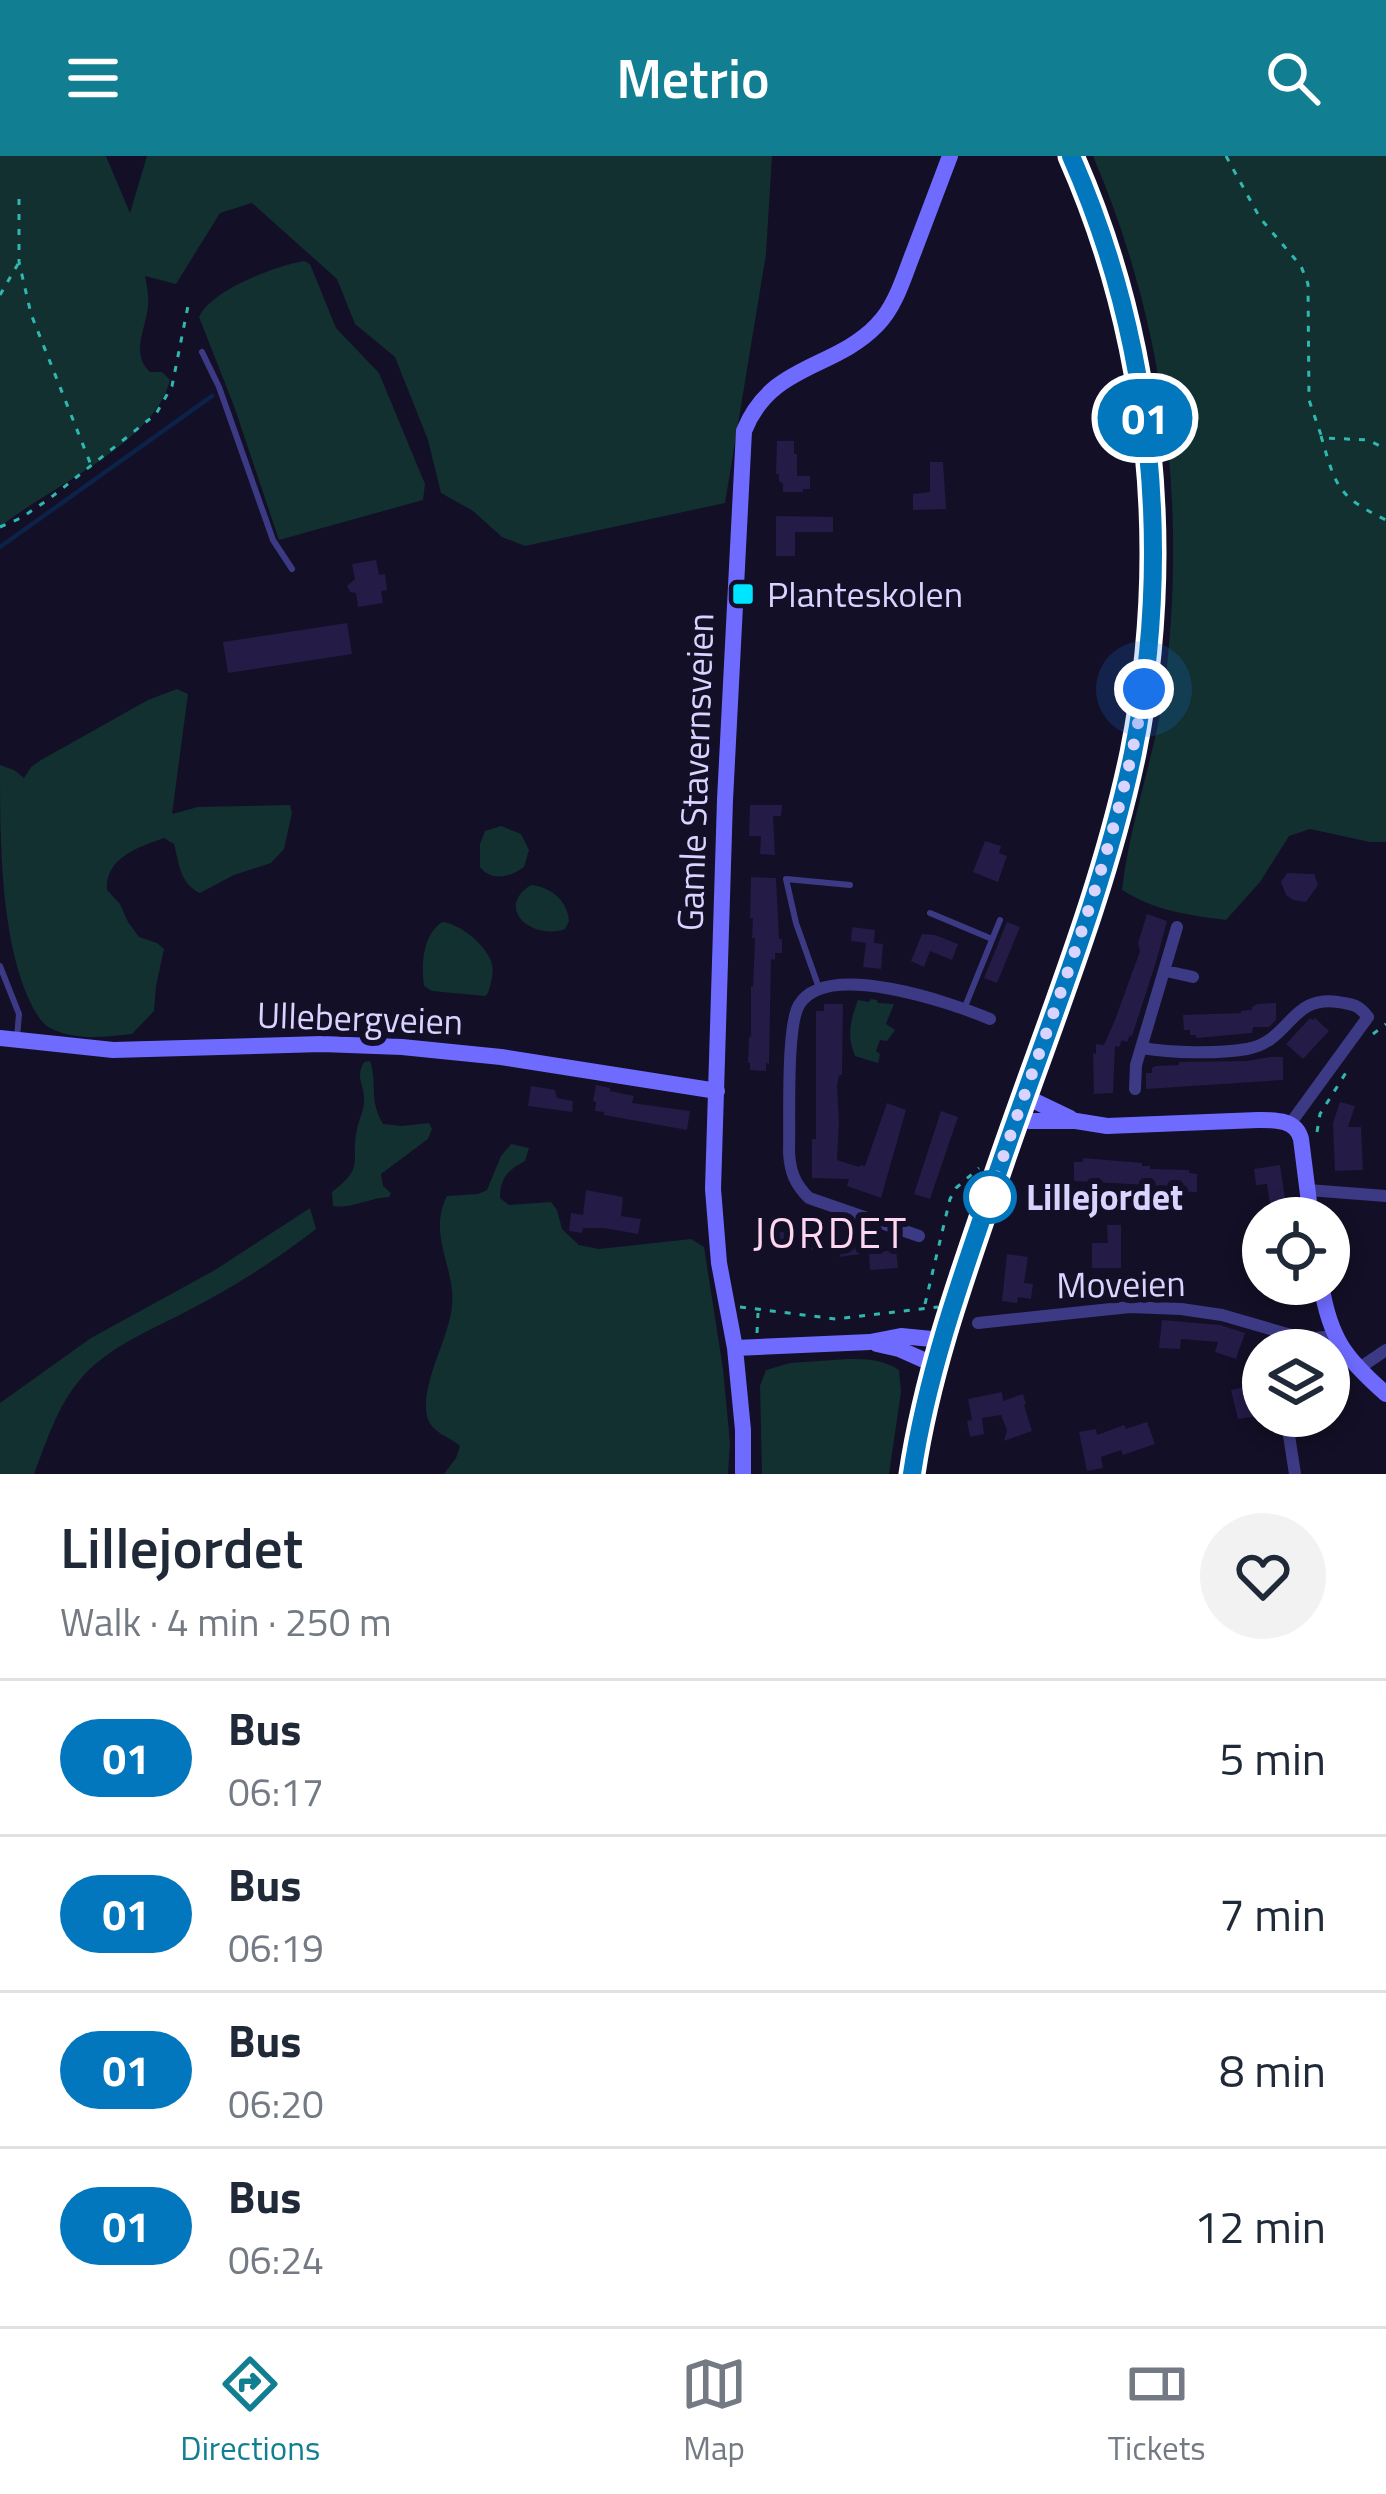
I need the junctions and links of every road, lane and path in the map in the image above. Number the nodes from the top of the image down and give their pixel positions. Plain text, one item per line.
1 (950, 156) edge
2 (1071, 156) edge
3 (1226, 156) edge
4 (19, 199) dead end
5 (19, 262) junction
6 (0, 296) edge
7 (188, 306) dead end
8 (202, 352) dead end
9 (1321, 434) junction
10 (1386, 449) edge
11 (92, 466) junction
12 (1386, 520) edge
13 (0, 527) edge
14 (292, 569) dead end
15 (850, 885) dead end
16 (930, 913) dead end
17 (1000, 920) dead end
18 (1177, 926) dead end
19 (992, 939) junction
20 (0, 966) edge
21 (1166, 971) junction
22 (1192, 977) dead end
23 (819, 988) junction
24 (964, 1009) junction
25 (990, 1019) dead end
26 (1386, 1024) edge
27 (1377, 1030) junction
28 (1386, 1034) edge
29 (9, 1040) edge
30 (1365, 1043) dead end
31 (1142, 1048) junction
32 (1352, 1062) dead end
33 (1135, 1089) dead end
34 (717, 1091) junction
35 (1024, 1096) junction
36 (1017, 1117) junction
37 (1076, 1121) junction
38 (1290, 1124) junction
39 (1316, 1141) dead end
40 (981, 1168) dead end
41 (1308, 1190) junction
42 (1386, 1196) edge
43 (1309, 1197) edge
44 (919, 1235) dead end
45 (726, 1307) junction
46 (925, 1307) junction
47 (941, 1308) dead end
48 (758, 1309) junction
49 (978, 1324) dead end
50 (1268, 1329) edge
51 (943, 1340) junction
52 (757, 1341) dead end
53 (871, 1342) junction
54 (735, 1348) junction
55 (1386, 1350) edge
56 (1350, 1359) edge
57 (935, 1366) junction
58 (1358, 1370) junction
59 (1386, 1394) edge
60 (1289, 1437) edge
61 (743, 1474) edge
62 (913, 1474) edge
63 (1295, 1474) edge

1 - 34 street, Gamle Stavernsveien
2 - 35 main road
3 - 9 path
4 - 5 path
5 - 6 path
5 - 11 path
7 - 11 path
8 - 14 lane
9 - 10 path
9 - 12 path
11 - 13 path
15 - 23 lane
16 - 19 lane
17 - 19 lane
18 - 21 street
19 - 24 lane
20 - 29 lane
21 - 22 street
21 - 31 street
23 - 24 street
23 - 44 street
24 - 25 street
26 - 27 path
27 - 28 path
27 - 30 path
29 - 34 street, Ullebergveien
31 - 33 street
31 - 38 street
32 - 39 path
34 - 45 street, Gamle Stavernsveien
35 - 36 main road
35 - 37 street
36 - 37 street
36 - 51 main road
37 - 38 street
38 - 41 street
40 - 46 path
41 - 42 street
41 - 43 street
45 - 48 path
45 - 54 street, Gamle Stavernsveien
46 - 47 path
46 - 48 path
48 - 52 path
49 - 50 street, Moveien
51 - 53 street
51 - 57 main road
53 - 54 street
53 - 57 street
54 - 61 street, Gamle Stavernsveien
55 - 58 street
56 - 58 street
57 - 62 main road
58 - 59 street
60 - 63 street

